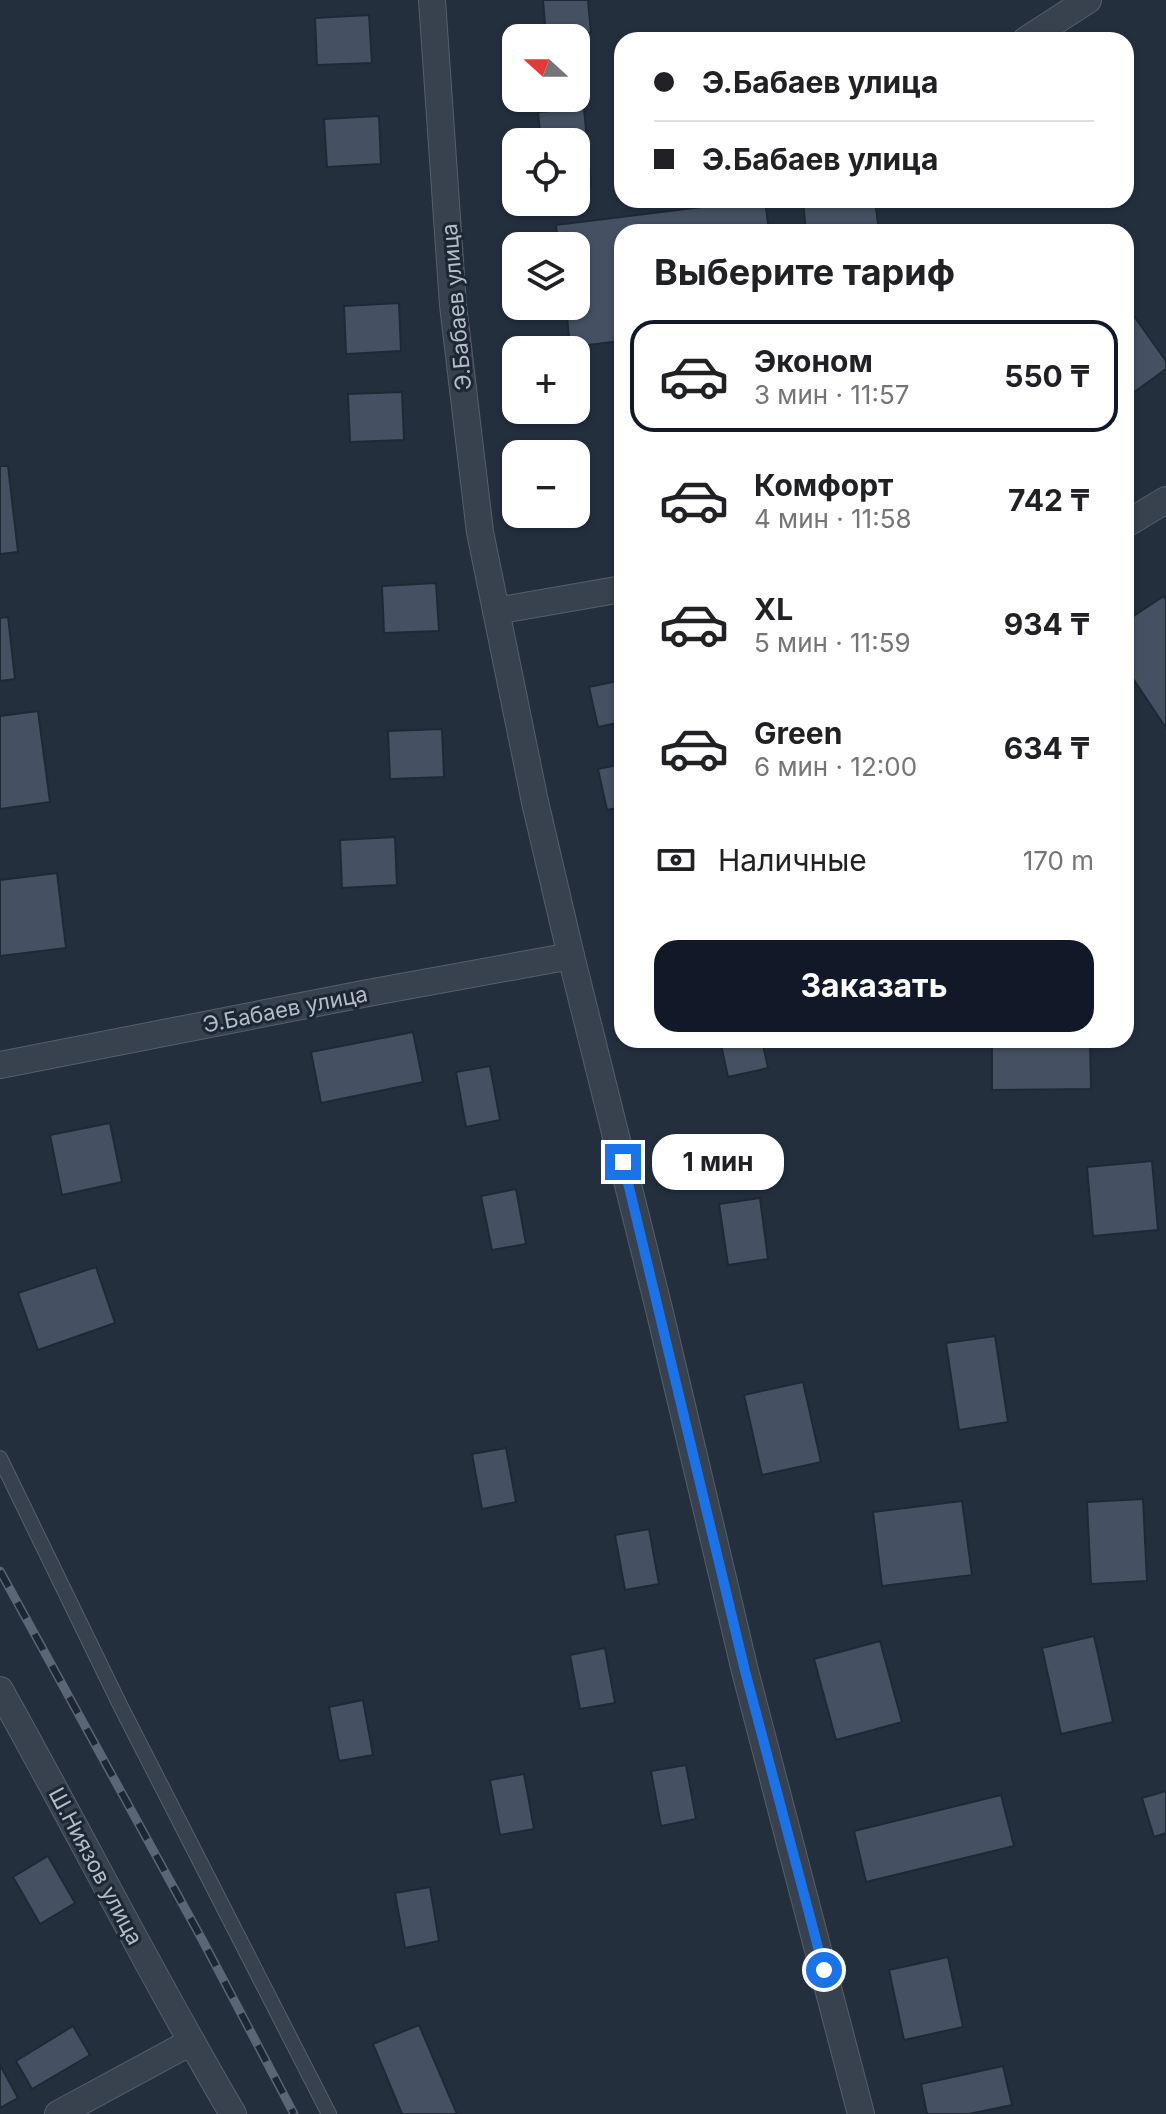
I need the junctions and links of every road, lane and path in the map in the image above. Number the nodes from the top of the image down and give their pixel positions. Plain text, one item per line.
1 (432, 0) edge
2 (1088, 0) edge
3 (1038, 32) edge
4 (1166, 500) edge
5 (1134, 519) edge
6 (614, 590) edge
7 (496, 611) junction
8 (571, 956) junction
9 (0, 1065) edge
10 (0, 1458) edge
11 (0, 1690) edge
12 (191, 2042) junction
13 (58, 2114) edge
14 (233, 2114) edge
15 (329, 2114) edge
16 (861, 2114) edge

1 - 7 street, Э.Бабаев улица
2 - 3 street
4 - 5 street
6 - 7 street
7 - 8 street, Э.Бабаев улица
8 - 9 street, Э.Бабаев улица
8 - 16 street, Э.Бабаев улица
10 - 15 lane
11 - 12 street, Ш.Ниязов улица
12 - 13 street
12 - 14 street, Ш.Ниязов улица

